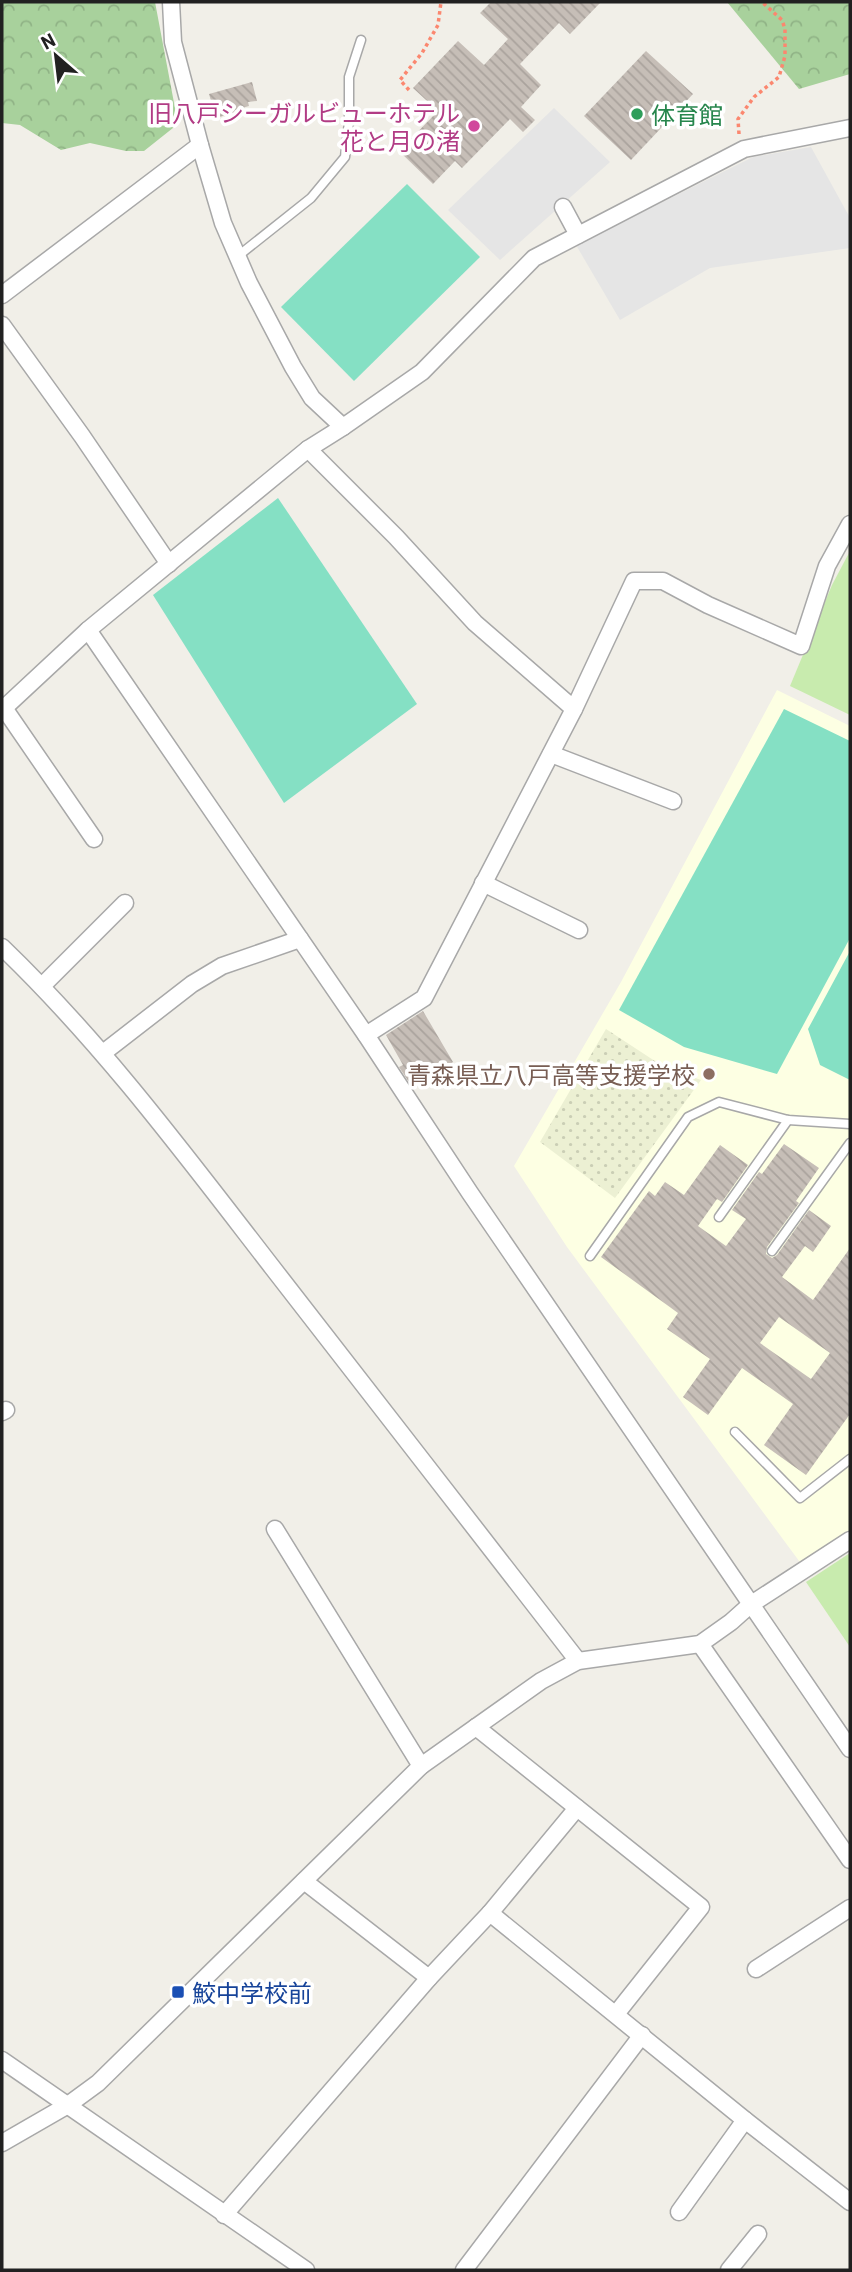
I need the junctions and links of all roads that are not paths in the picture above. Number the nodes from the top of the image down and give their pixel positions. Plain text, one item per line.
1 (171, 2) edge
2 (360, 40) dead end
3 (850, 128) edge
4 (200, 145) junction
5 (563, 207) dead end
6 (578, 235) junction
7 (238, 256) junction
8 (2, 295) edge
9 (2, 325) edge
10 (343, 427) junction
11 (308, 449) junction
12 (850, 524) edge
13 (169, 564) junction
14 (88, 630) junction
15 (3, 709) edge
16 (574, 709) junction
17 (551, 754) junction
18 (673, 801) dead end
19 (94, 839) dead end
20 (483, 883) junction
21 (125, 903) dead end
22 (579, 930) dead end
23 (300, 939) junction
24 (2, 947) edge
25 (42, 986) junction
26 (366, 1035) junction
27 (103, 1053) junction
28 (788, 1120) junction
29 (850, 1124) edge
30 (850, 1143) edge
31 (719, 1217) dead end
32 (772, 1251) dead end
33 (590, 1256) dead end
34 (735, 1432) dead end
35 (850, 1459) edge
36 (275, 1529) dead end
37 (850, 1540) edge
38 (750, 1605) junction
39 (700, 1644) junction
40 (578, 1661) junction
41 (477, 1727) junction
42 (850, 1749) edge
43 (421, 1766) junction
44 (577, 1808) junction
45 (850, 1860) edge
46 (304, 1881) junction
47 (850, 1908) edge
48 (490, 1913) junction
49 (756, 1969) dead end
50 (429, 1978) junction
51 (616, 2014) junction
52 (642, 2035) junction
53 (2, 2060) edge
54 (68, 2105) junction
55 (745, 2120) junction
56 (2, 2143) edge
57 (850, 2202) edge
58 (679, 2212) dead end
59 (224, 2216) junction
60 (758, 2234) dead end
61 (306, 2270) edge
62 (464, 2270) edge
63 (729, 2270) edge

1 - 4 street
2 - 7 lane
3 - 6 street
4 - 7 street
4 - 8 street
5 - 6 street
6 - 10 street
7 - 10 street
9 - 13 street
10 - 11 street
11 - 13 street
11 - 16 street
12 - 16 street
13 - 14 street
14 - 15 street
14 - 23 street
15 - 19 street
16 - 17 street
17 - 18 street
17 - 20 street
20 - 22 street
20 - 26 street
21 - 25 street
23 - 26 street
23 - 27 street
24 - 25 street
25 - 27 street
26 - 38 street
27 - 40 street
28 - 29 lane
28 - 31 lane
28 - 33 lane
30 - 32 lane
34 - 35 lane
36 - 43 street
37 - 38 street
38 - 39 street
38 - 42 street
39 - 40 street
39 - 45 street
40 - 41 street
41 - 43 street
41 - 44 street
43 - 46 street
44 - 48 street
44 - 51 street
46 - 50 street
46 - 54 street
47 - 49 street
48 - 50 street
48 - 51 street
50 - 59 street
51 - 52 street
52 - 55 street
52 - 62 street
53 - 54 street
54 - 56 street
54 - 59 street
55 - 57 street
55 - 58 street
59 - 61 street
60 - 63 street

